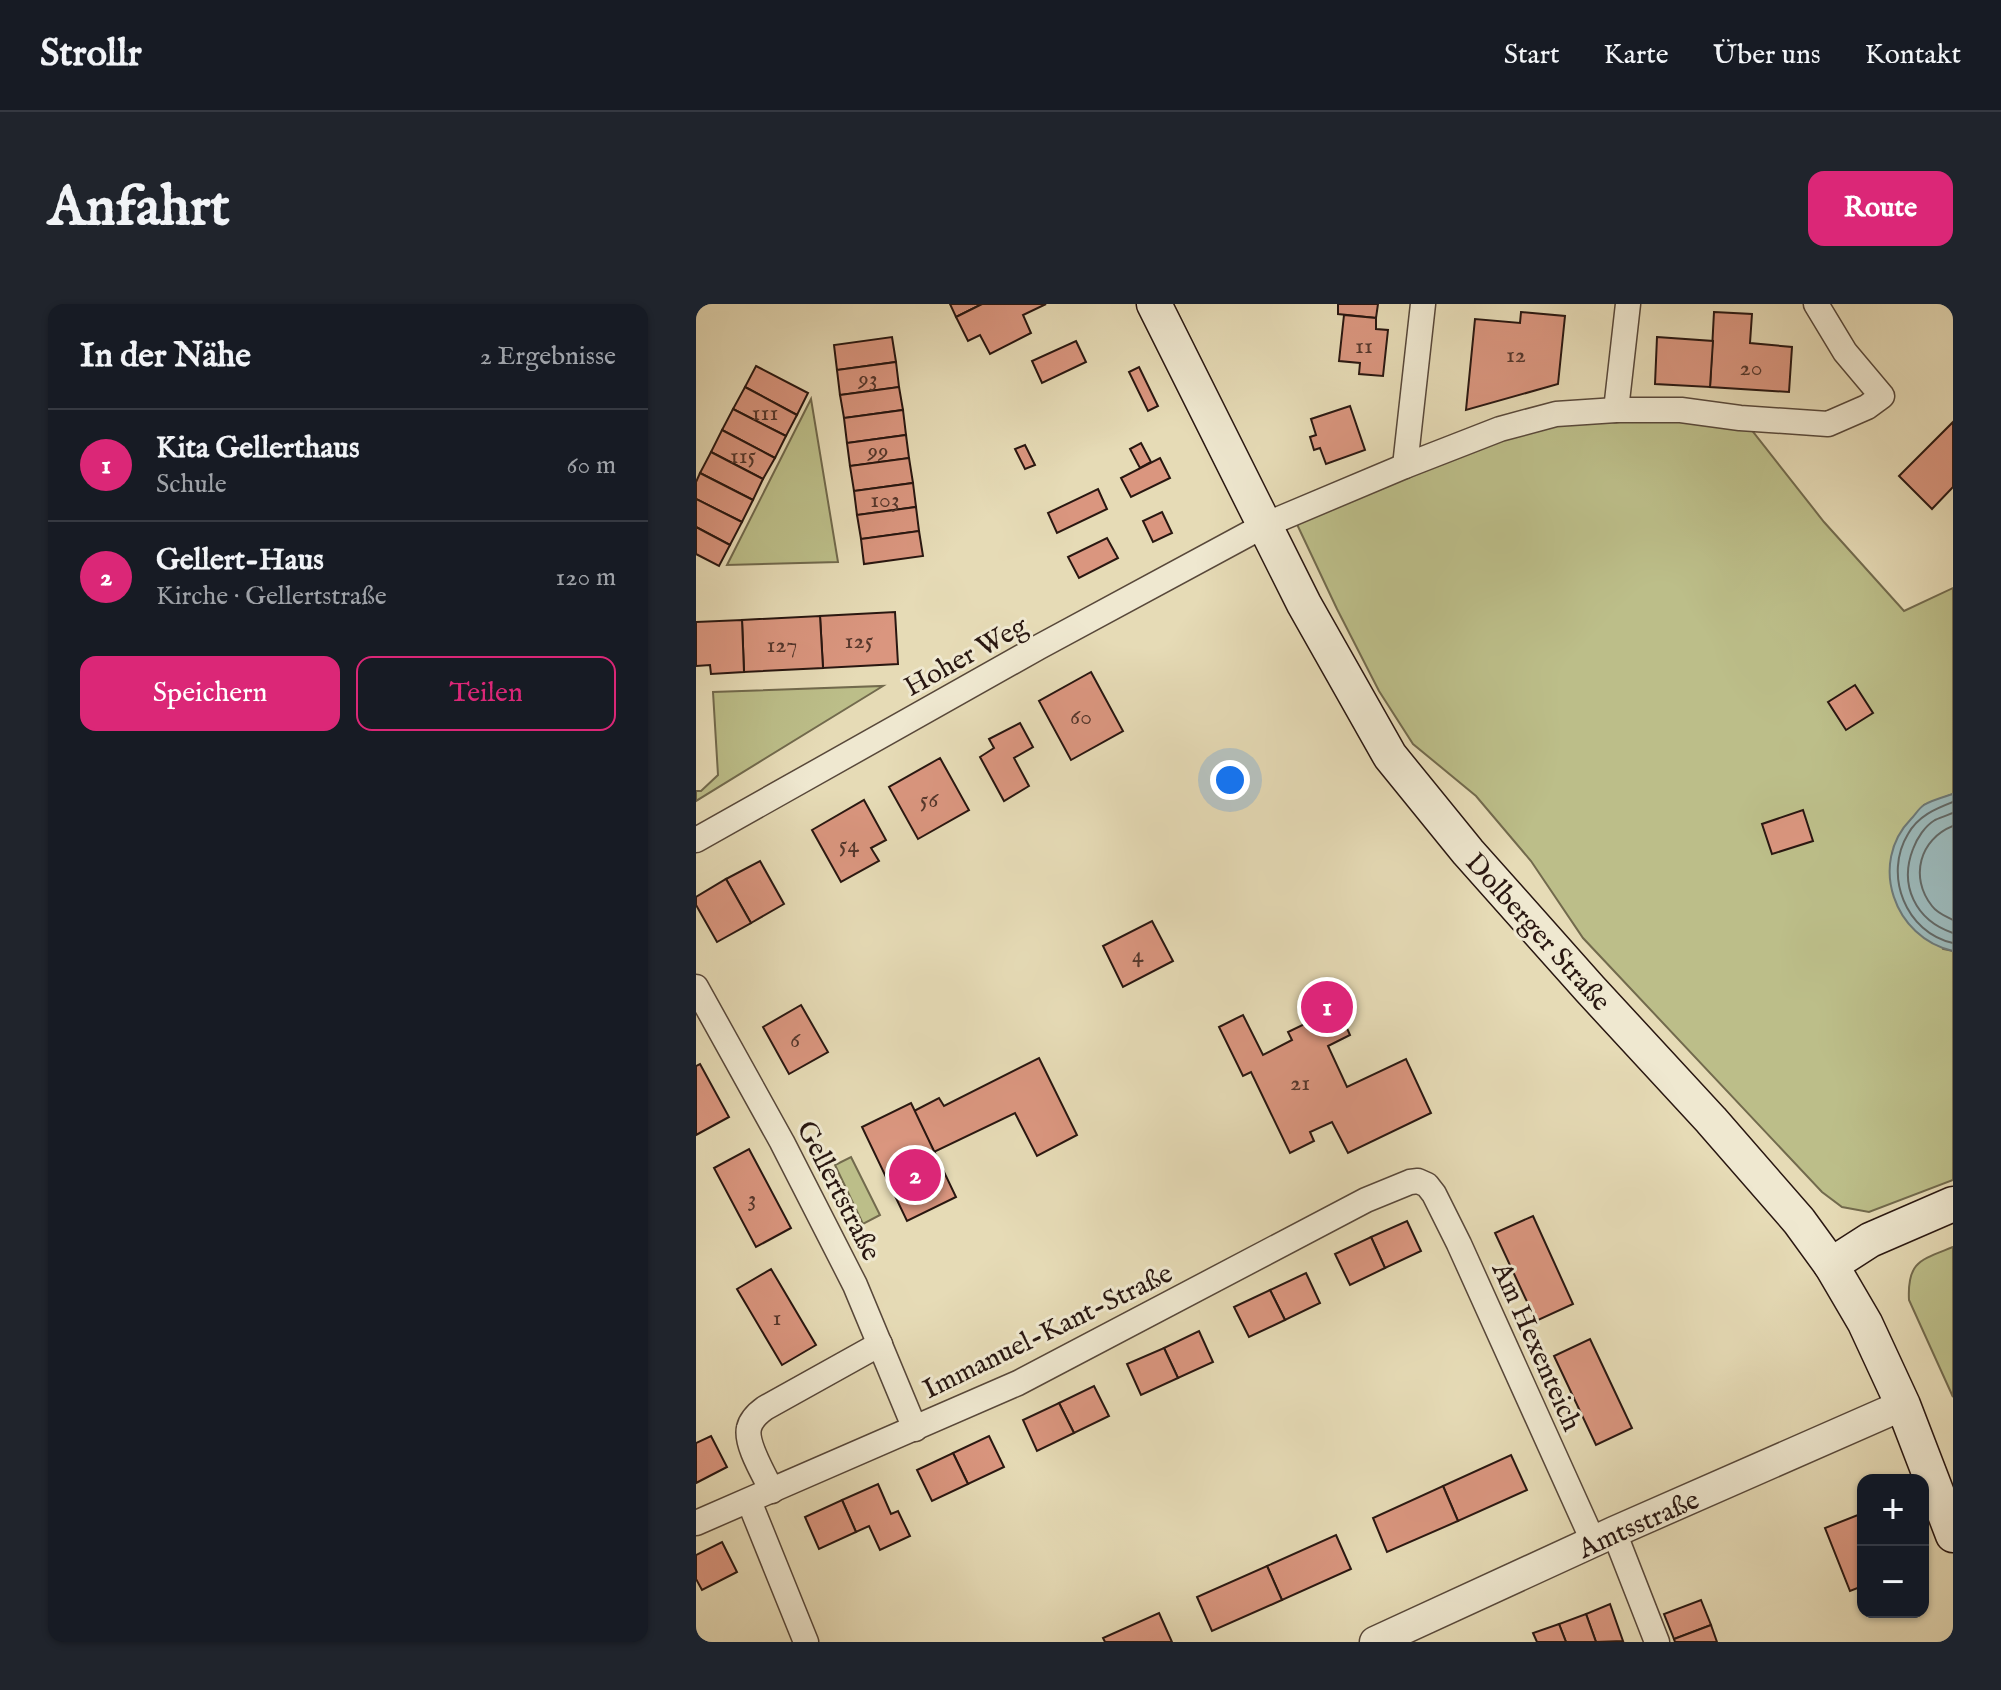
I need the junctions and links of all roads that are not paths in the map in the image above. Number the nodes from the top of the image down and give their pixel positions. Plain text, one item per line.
1 (1154, 304) edge
2 (1423, 304) edge
3 (1628, 304) edge
4 (1816, 304) edge
5 (1616, 410) junction
6 (1405, 466) junction
7 (1265, 525) junction
8 (696, 840) edge
9 (696, 987) edge
10 (1418, 1181) joint
11 (1953, 1204) edge
12 (1831, 1265) junction
13 (880, 1344) junction
14 (1903, 1405) junction
15 (915, 1429) junction
16 (772, 1491) junction
17 (749, 1501) junction
18 (696, 1523) edge
19 (1953, 1535) edge
20 (1604, 1537) junction
21 (1420, 1633) edge
22 (806, 1642) edge
23 (1375, 1642) edge
24 (1657, 1642) edge

1 - 7 main road, Dolberger Straße
2 - 6 street
3 - 5 street
4 - 5 street, Hoher Weg
5 - 6 street, Hoher Weg
6 - 7 street, Hoher Weg
7 - 8 street, Hoher Weg
7 - 12 main road, Dolberger Straße
9 - 13 street, Gellertstraße
10 - 15 street, Immanuel-Kant-Straße
10 - 20 street, Am Hexenteich
11 - 12 main road
12 - 14 main road, Dolberger Straße
13 - 15 street, Gellertstraße
13 - 16 street
14 - 19 main road, Dolberger Straße
14 - 20 street, Amtsstraße
15 - 16 street, Immanuel-Kant-Straße
16 - 17 street, Immanuel-Kant-Straße
17 - 18 street, Immanuel-Kant-Straße
17 - 22 street
20 - 21 street, Amtsstraße
20 - 24 street, Am Hexenteich
21 - 23 street, Amtsstraße

